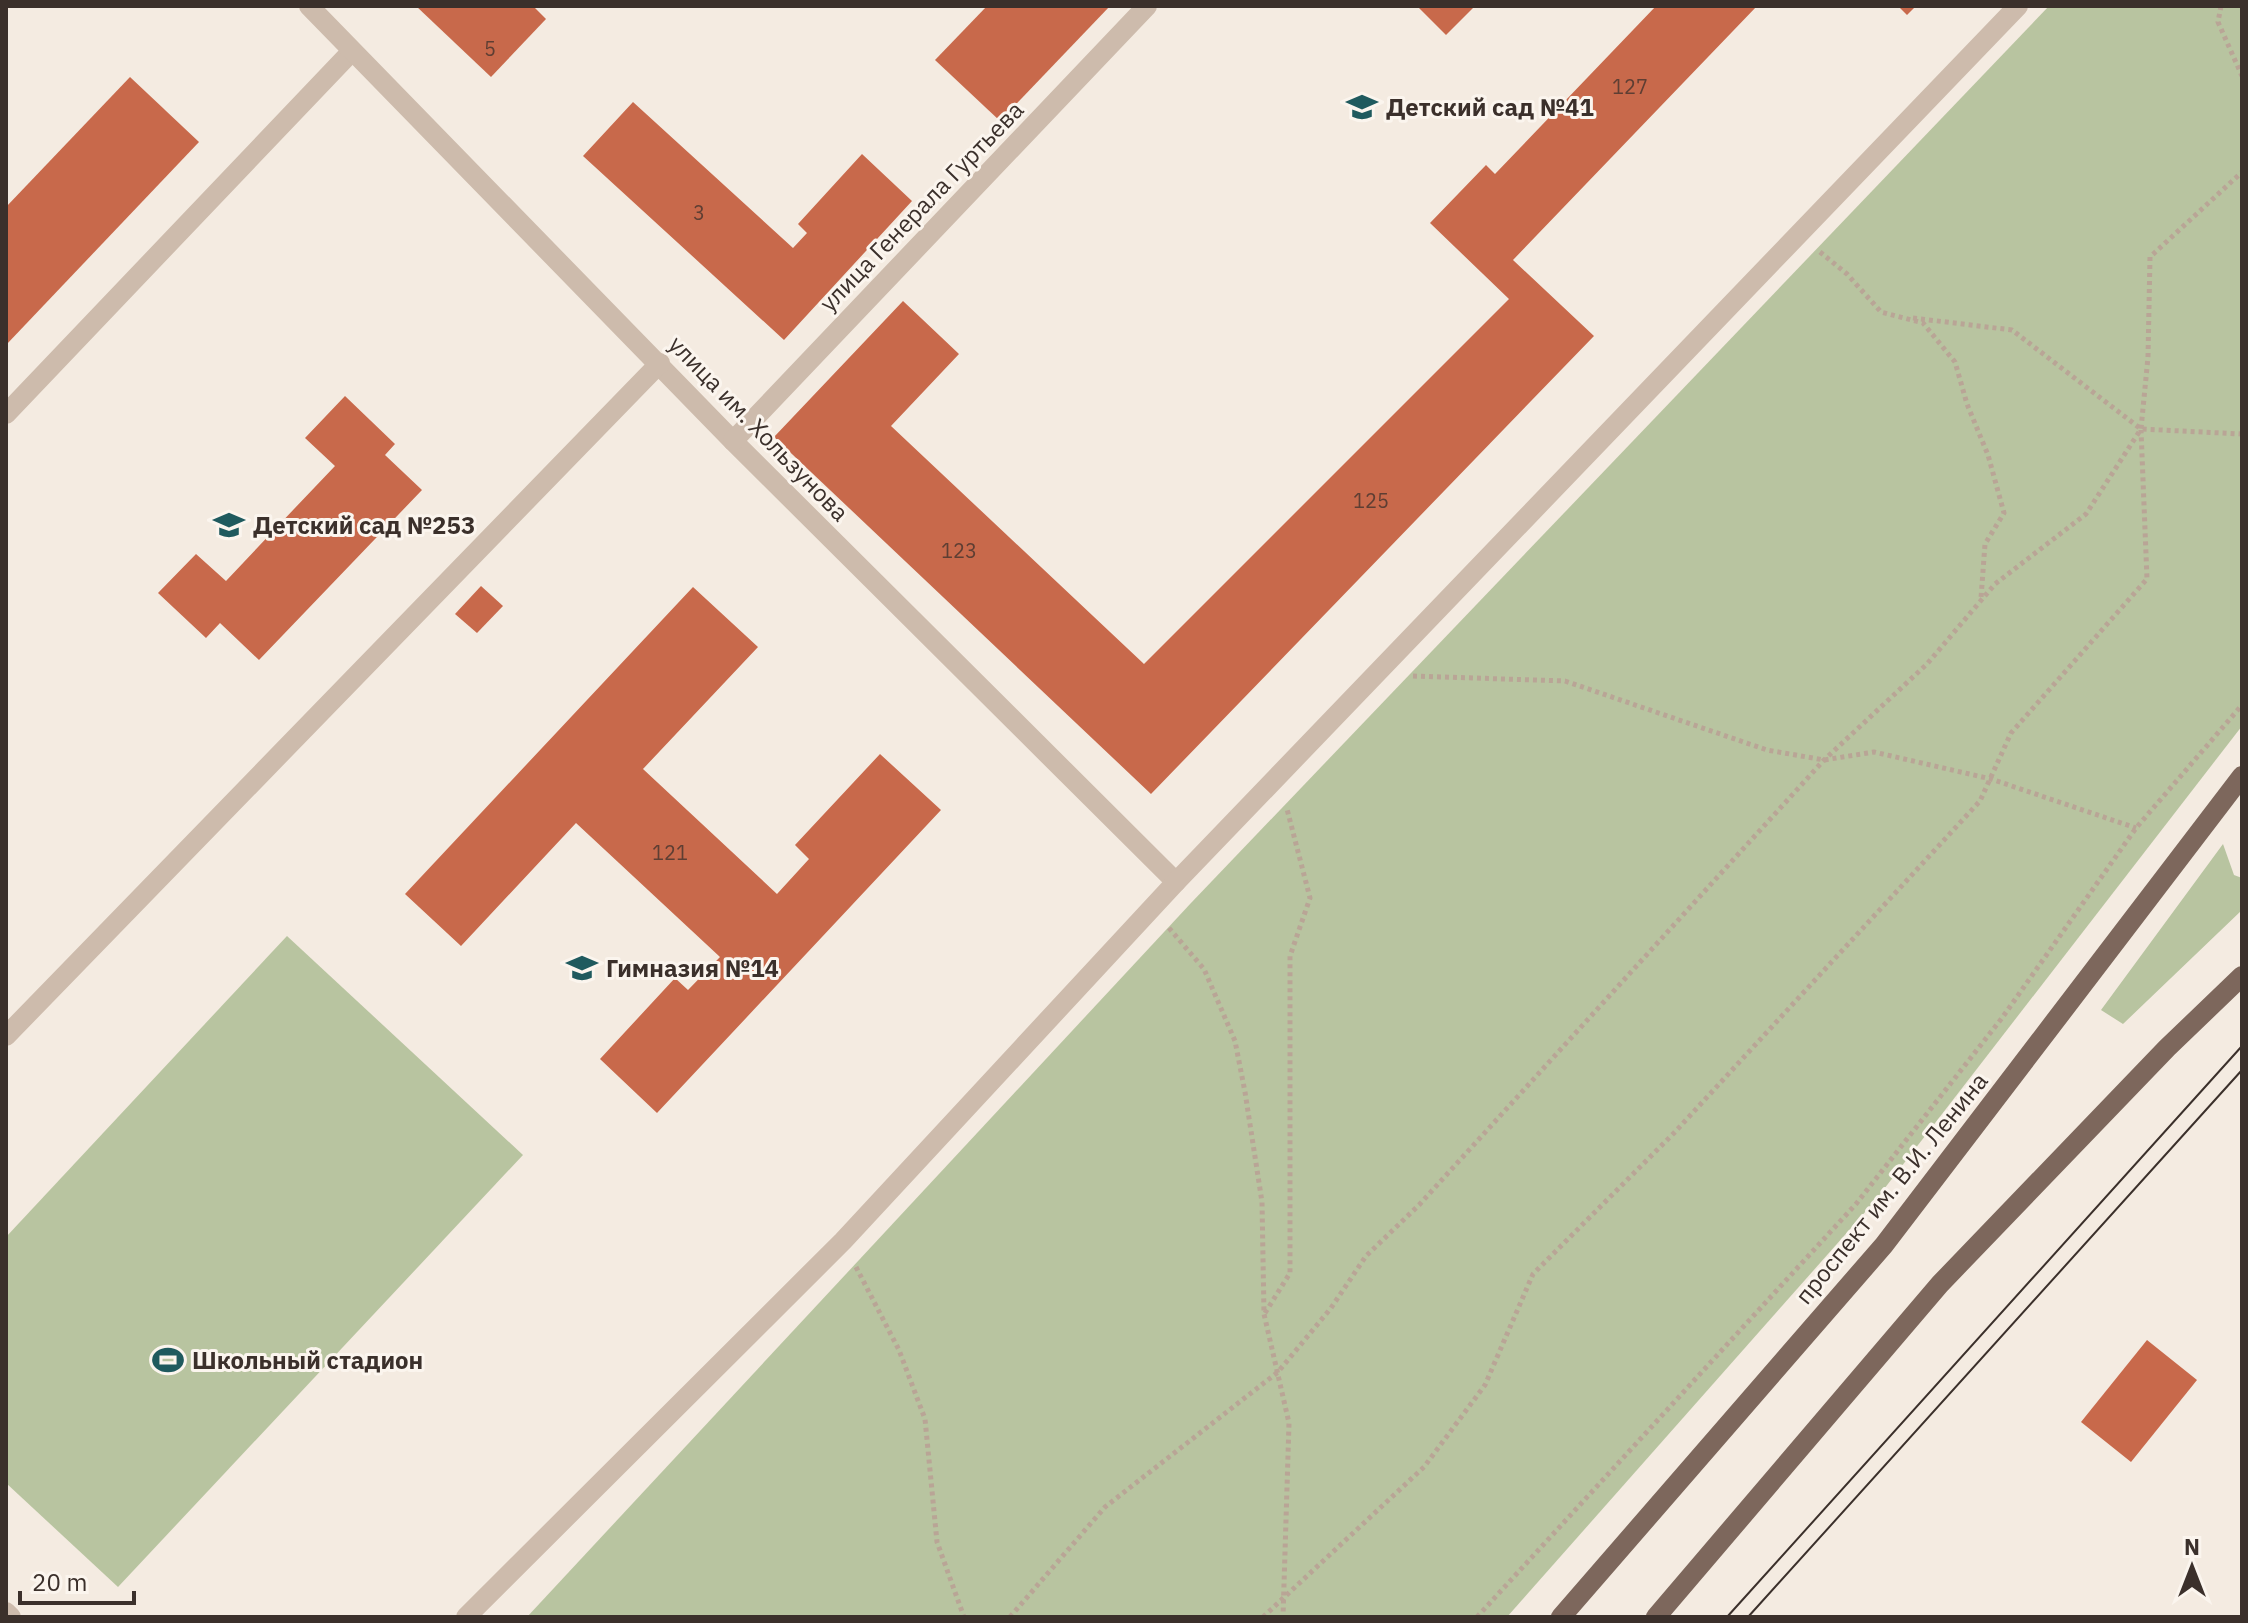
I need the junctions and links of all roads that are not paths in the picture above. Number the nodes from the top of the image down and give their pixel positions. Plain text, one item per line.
1 (309, 6) edge
2 (1147, 6) edge
3 (2018, 6) edge
4 (352, 51) junction
5 (660, 363) junction
6 (6, 414) edge
7 (733, 441) junction
8 (2242, 776) edge
9 (1176, 882) junction
10 (2242, 976) edge
11 (6, 1036) edge
12 (6, 1612) edge
13 (11, 1617) edge
14 (466, 1617) edge
15 (1561, 1617) edge
16 (1656, 1617) edge

1 - 4 street, улица им. Хользунова
2 - 7 street, улица Генерала Гуртьева
3 - 9 street
4 - 5 street, улица им. Хользунова
4 - 6 street
5 - 7 street, улица им. Хользунова
5 - 11 street
7 - 9 street, улица им. Хользунова
8 - 15 main road, проспект им. В.И. Ленина
9 - 14 street
10 - 16 main road
12 - 13 street

